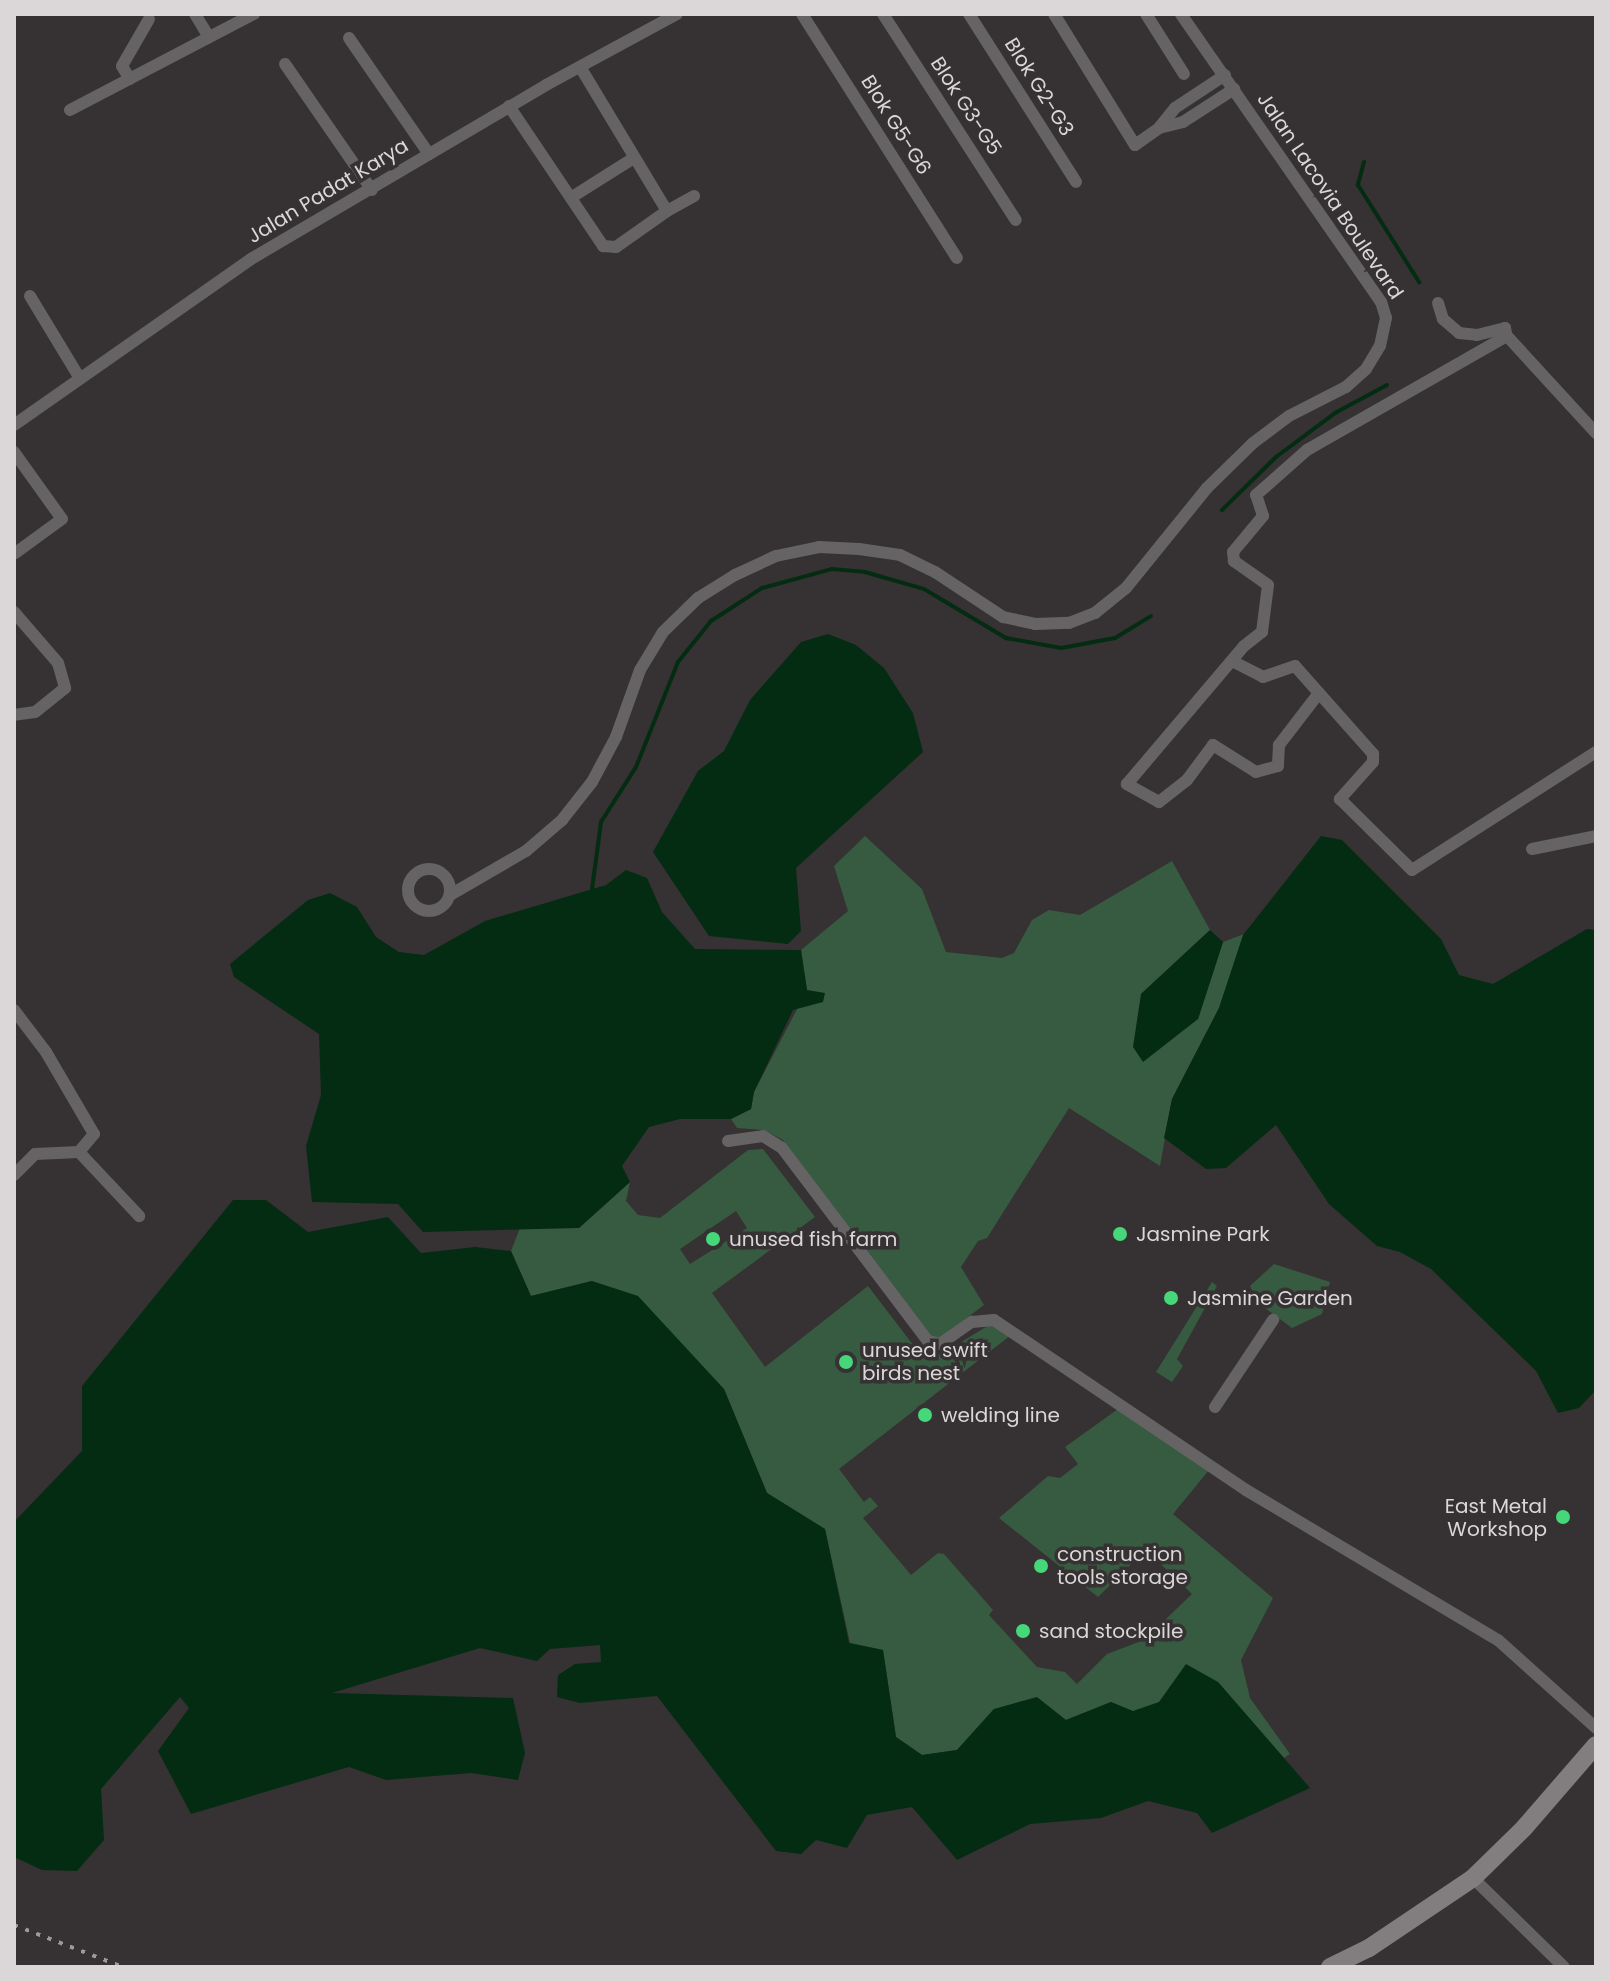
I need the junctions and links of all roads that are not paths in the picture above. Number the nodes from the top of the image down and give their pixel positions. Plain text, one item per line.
1 (195, 14) edge
2 (254, 14) edge
3 (677, 14) edge
4 (802, 14) edge
5 (883, 14) edge
6 (969, 14) edge
7 (1054, 14) edge
8 (1146, 14) edge
9 (1181, 14) edge
10 (149, 19) dead end
11 (209, 37) junction
12 (349, 38) dead end
13 (285, 64) dead end
14 (580, 67) junction
15 (1184, 74) dead end
16 (1225, 75) junction
17 (130, 79) junction
18 (1234, 89) junction
19 (509, 106) junction
20 (70, 110) dead end
21 (1159, 128) junction
22 (429, 154) junction
23 (632, 159) junction
24 (1076, 182) dead end
25 (372, 190) junction
26 (694, 196) dead end
27 (572, 197) junction
28 (667, 211) junction
29 (1016, 220) dead end
30 (957, 258) dead end
31 (30, 296) dead end
32 (1438, 303) dead end
33 (1507, 336) junction
34 (79, 377) junction
35 (14, 425) edge
36 (1596, 433) edge
37 (14, 452) edge
38 (15, 551) edge
39 (14, 612) edge
40 (1232, 661) junction
41 (1319, 693) junction
42 (14, 715) edge
43 (1596, 752) edge
44 (1596, 836) edge
45 (1532, 849) dead end
46 (450, 895) dead end
47 (14, 1010) edge
48 (728, 1141) dead end
49 (79, 1152) junction
50 (14, 1175) edge
51 (139, 1216) dead end
52 (1273, 1320) dead end
53 (1215, 1407) dead end
54 (1596, 1728) edge
55 (1596, 1745) edge
56 (1473, 1878) junction
57 (1330, 1967) edge
58 (1564, 1967) edge

1 - 11 street
2 - 11 street
3 - 14 street, Jalan Padat Karya
4 - 30 street, Blok G5-G6
5 - 29 street, Blok G3-G5
6 - 24 street, Blok G2-G3
7 - 21 street
8 - 15 street
9 - 16 street, Jalan Lacovia Boulevard
10 - 17 street
11 - 17 street
12 - 22 street
13 - 25 street
14 - 19 street, Jalan Padat Karya
14 - 23 street
16 - 18 street, Jalan Lacovia Boulevard
16 - 21 street
17 - 20 street
18 - 21 street
18 - 46 street, Jalan Lacovia Boulevard
19 - 22 street, Jalan Padat Karya
19 - 27 street
22 - 25 street, Jalan Padat Karya
23 - 27 street
23 - 28 street
25 - 34 street, Jalan Padat Karya
26 - 28 street
27 - 28 street
31 - 34 street
32 - 33 street
33 - 36 street
33 - 40 street
34 - 35 street, Jalan Padat Karya
37 - 38 street
39 - 42 street
40 - 41 street
40 - 41 street
41 - 43 street
44 - 45 street
47 - 49 street
48 - 54 street
49 - 50 street
49 - 51 street
52 - 53 street
55 - 56 street
56 - 57 street
56 - 58 street

